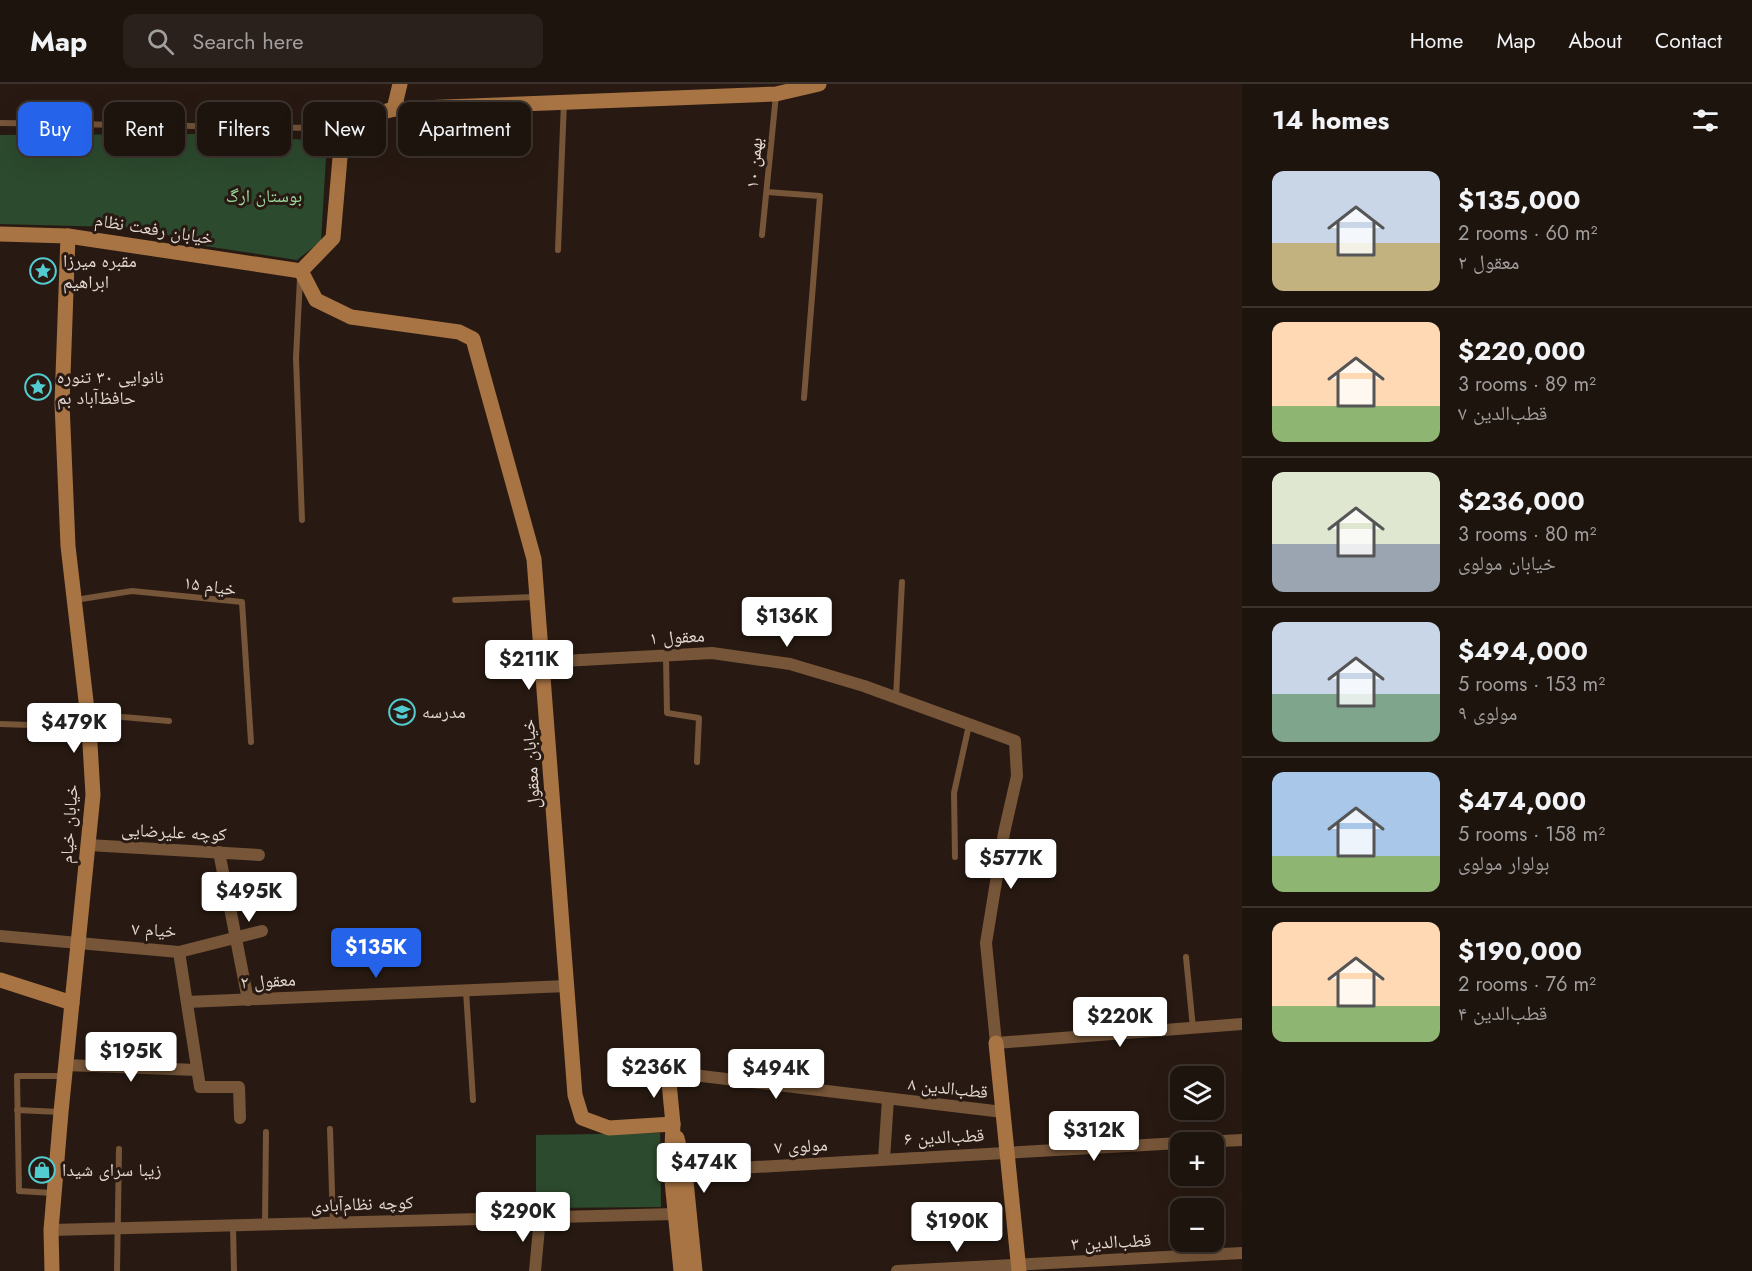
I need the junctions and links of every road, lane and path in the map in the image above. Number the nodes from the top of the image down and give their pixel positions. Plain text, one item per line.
1 (400, 84) edge
2 (819, 84) edge
3 (794, 87) edge
4 (776, 94) junction
5 (564, 101) junction
6 (394, 109) junction
7 (386, 111) edge
8 (0, 123) edge
9 (303, 128) edge
10 (340, 156) edge
11 (766, 192) junction
12 (0, 234) edge
13 (762, 235) dead end
14 (68, 236) junction
15 (558, 250) dead end
16 (301, 272) junction
17 (804, 398) dead end
18 (302, 520) dead end
19 (902, 582) dead end
20 (538, 597) junction
21 (74, 600) junction
22 (455, 600) dead end
23 (666, 655) junction
24 (544, 662) junction
25 (896, 698) junction
26 (88, 720) junction
27 (169, 721) dead end
28 (0, 724) edge
29 (969, 725) junction
30 (252, 742) dead end
31 (697, 762) dead end
32 (88, 845) junction
33 (219, 852) junction
34 (259, 855) dead end
35 (955, 856) dead end
36 (262, 932) dead end
37 (0, 936) edge
38 (236, 938) junction
39 (78, 943) junction
40 (179, 952) junction
41 (1186, 957) dead end
42 (0, 980) edge
43 (567, 986) junction
44 (466, 990) junction
45 (248, 1000) junction
46 (187, 1002) junction
47 (72, 1003) junction
48 (1242, 1024) edge
49 (1193, 1028) junction
50 (996, 1043) junction
51 (197, 1070) junction
52 (65, 1071) junction
53 (668, 1072) joint
54 (888, 1099) junction
55 (473, 1100) dead end
56 (17, 1110) junction
57 (60, 1112) junction
58 (1003, 1112) junction
59 (240, 1118) dead end
60 (673, 1124) junction
61 (330, 1129) dead end
62 (267, 1132) dead end
63 (1242, 1140) edge
64 (1224, 1141) edge
65 (1170, 1144) edge
66 (119, 1149) dead end
67 (1007, 1152) junction
68 (884, 1159) junction
69 (685, 1171) junction
70 (54, 1193) junction
71 (675, 1214) junction
72 (540, 1217) junction
73 (333, 1223) junction
74 (233, 1225) junction
75 (265, 1225) junction
76 (117, 1228) junction
77 (51, 1230) junction
78 (1242, 1253) edge
79 (1018, 1268) edge
80 (52, 1271) edge
81 (117, 1271) edge
82 (234, 1271) edge
83 (535, 1271) edge
84 (681, 1271) edge
85 (695, 1271) edge
86 (897, 1271) edge

1 - 6 street
2 - 3 street
3 - 4 street
4 - 5 street
4 - 11 lane, بهمن ۱۰
5 - 6 street
5 - 15 lane
6 - 7 street
8 - 9 lane
10 - 16 street
11 - 13 lane, بهمن ۱۰
11 - 17 lane
12 - 14 street, خیابان رفعت نظام
14 - 16 street, خیابان رفعت نظام
14 - 21 street, خیابان خیام
16 - 18 lane
16 - 20 street, خیابان معقول
19 - 25 lane
20 - 22 lane
20 - 24 street, خیابان معقول
21 - 26 street, خیابان خیام
21 - 30 lane, خیام ۱۵
23 - 24 street, معقول ۱
23 - 25 street, معقول ۱
23 - 31 lane
24 - 43 street, خیابان معقول
25 - 29 street, معقول ۱
26 - 27 lane
26 - 28 lane
26 - 32 street, خیابان خیام
29 - 35 lane
29 - 50 street, معقول ۱
32 - 33 street, کوچه علیرضایی
32 - 39 street, خیابان خیام
33 - 34 street, کوچه علیرضایی
33 - 38 street
36 - 38 street, خیام ۷
37 - 39 street, خیام ۷
38 - 40 street, خیام ۷
38 - 45 street
39 - 40 street, خیام ۷
39 - 47 street, خیابان خیام
40 - 46 street
41 - 49 lane
42 - 47 street
43 - 44 street, معقول ۲
43 - 60 street, خیابان معقول
44 - 45 street, معقول ۲
44 - 55 lane
45 - 46 street, معقول ۲
46 - 51 street
47 - 52 street, خیابان خیام
48 - 49 street
49 - 50 street
50 - 58 street
51 - 52 street
51 - 59 street
52 - 56 lane
52 - 57 street, خیابان خیام
53 - 54 street, قطب‌الدین ۸
53 - 60 street
54 - 58 street, قطب‌الدین ۸
54 - 68 street
56 - 57 lane
56 - 70 lane
57 - 70 street, خیابان خیام
58 - 67 street
60 - 69 street
60 - 71 street
61 - 73 lane
62 - 75 lane
63 - 64 street, قطب‌الدین ۶
65 - 67 street, قطب‌الدین ۶
66 - 76 lane
67 - 68 street, قطب‌الدین ۶
67 - 79 street
68 - 69 street, مولوی ۷
69 - 85 street
70 - 77 street, خیابان خیام
71 - 72 street, کوچه نظام‌آبادی
71 - 84 street
72 - 73 street, کوچه نظام‌آبادی
72 - 83 street
73 - 75 street, کوچه نظام‌آبادی
74 - 75 street, کوچه نظام‌آبادی
74 - 76 street, کوچه نظام‌آبادی
74 - 82 lane
76 - 77 street, کوچه نظام‌آبادی
76 - 81 lane
77 - 80 street, خیابان خیام
78 - 79 street, قطب‌الدین ۳
79 - 86 street, قطب‌الدین ۳

